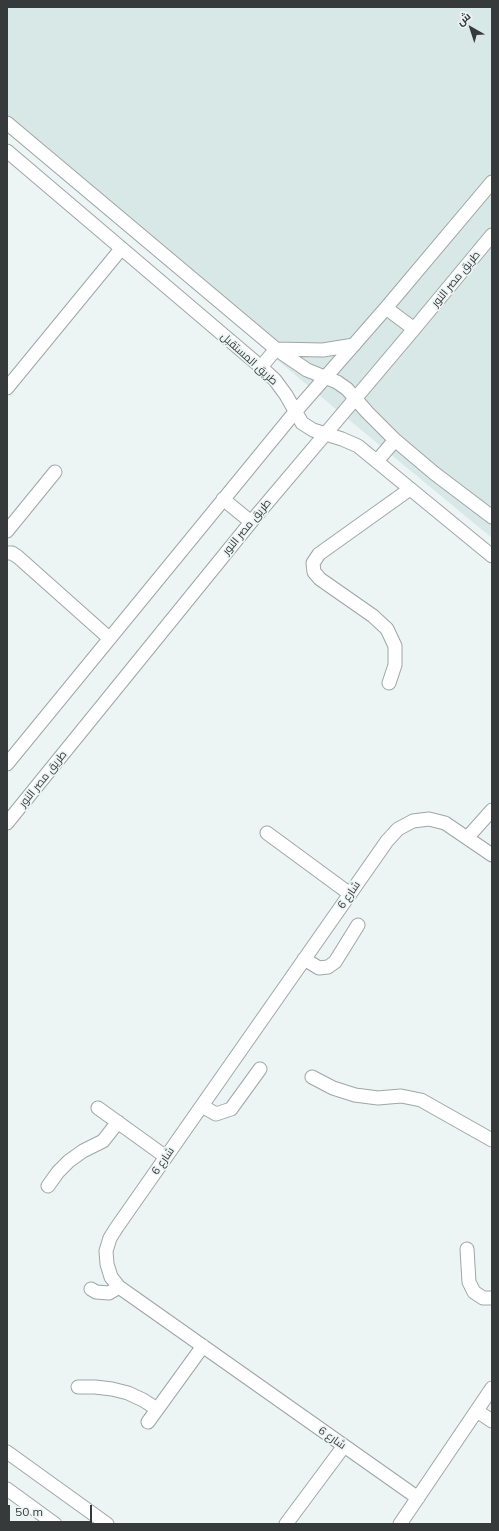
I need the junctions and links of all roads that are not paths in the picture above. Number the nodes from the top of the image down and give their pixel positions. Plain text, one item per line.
1 (7, 123) edge
2 (7, 151) edge
3 (492, 182) edge
4 (492, 235) edge
5 (121, 249) junction
6 (386, 308) junction
7 (414, 329) junction
8 (354, 345) junction
9 (276, 349) junction
10 (261, 367) junction
11 (325, 378) junction
12 (7, 388) edge
13 (355, 398) junction
14 (295, 412) junction
15 (325, 434) junction
16 (395, 440) junction
17 (377, 461) junction
18 (55, 472) dead end
19 (410, 489) junction
20 (222, 499) junction
21 (492, 517) edge
22 (251, 522) junction
23 (7, 530) edge
24 (7, 553) edge
25 (492, 556) edge
26 (109, 638) junction
27 (389, 683) dead end
28 (7, 764) edge
29 (492, 810) edge
30 (7, 823) edge
31 (267, 833) dead end
32 (466, 838) junction
33 (492, 855) edge
34 (350, 894) junction
35 (358, 925) dead end
36 (304, 959) junction
37 (260, 1069) dead end
38 (312, 1077) dead end
39 (202, 1106) junction
40 (98, 1108) dead end
41 (118, 1122) junction
42 (492, 1140) edge
43 (166, 1157) junction
44 (48, 1186) dead end
45 (467, 1249) dead end
46 (120, 1287) junction
47 (91, 1289) dead end
48 (492, 1298) edge
49 (203, 1346) junction
50 (78, 1387) dead end
51 (492, 1388) edge
52 (157, 1409) junction
53 (477, 1411) junction
54 (492, 1421) edge
55 (148, 1422) dead end
56 (344, 1446) junction
57 (7, 1452) edge
58 (7, 1489) edge
59 (418, 1498) junction
60 (55, 1524) edge
61 (106, 1524) edge
62 (286, 1524) edge
63 (400, 1524) edge

1 - 9 street
2 - 5 street, طريق المستقبل
3 - 6 street
4 - 7 street, طريق مصر النور
5 - 10 street, طريق المستقبل
5 - 12 street
6 - 7 street
6 - 8 street
7 - 13 street, طريق مصر النور
8 - 9 street
8 - 11 street
9 - 10 street
9 - 11 street
10 - 14 street, طريق المستقبل
11 - 13 street
11 - 14 street
13 - 15 street, طريق مصر النور
13 - 16 street
14 - 15 street, طريق المستقبل
14 - 20 street
15 - 17 street, طريق المستقبل
15 - 22 street, طريق مصر النور
16 - 17 street
16 - 21 street
17 - 19 street, طريق المستقبل
18 - 23 street
19 - 25 street, طريق المستقبل
19 - 27 street
20 - 22 street
20 - 26 street
22 - 30 street, طريق مصر النور
24 - 26 street
26 - 28 street
29 - 32 street
31 - 34 street
32 - 33 street, شارع 6
32 - 34 street, شارع 6
34 - 36 street, شارع 6
35 - 36 street
36 - 39 street, شارع 6
37 - 39 street
38 - 42 street
39 - 43 street, شارع 6
40 - 41 street
41 - 43 street
41 - 44 street
43 - 46 street, شارع 6
45 - 48 street
46 - 47 street
46 - 49 street, شارع 6
49 - 52 street
49 - 56 street, شارع 6
50 - 52 street
51 - 53 street
52 - 55 street
53 - 54 street
53 - 59 street
56 - 59 street, شارع 6
56 - 62 street
57 - 61 street
58 - 60 street
59 - 63 street

